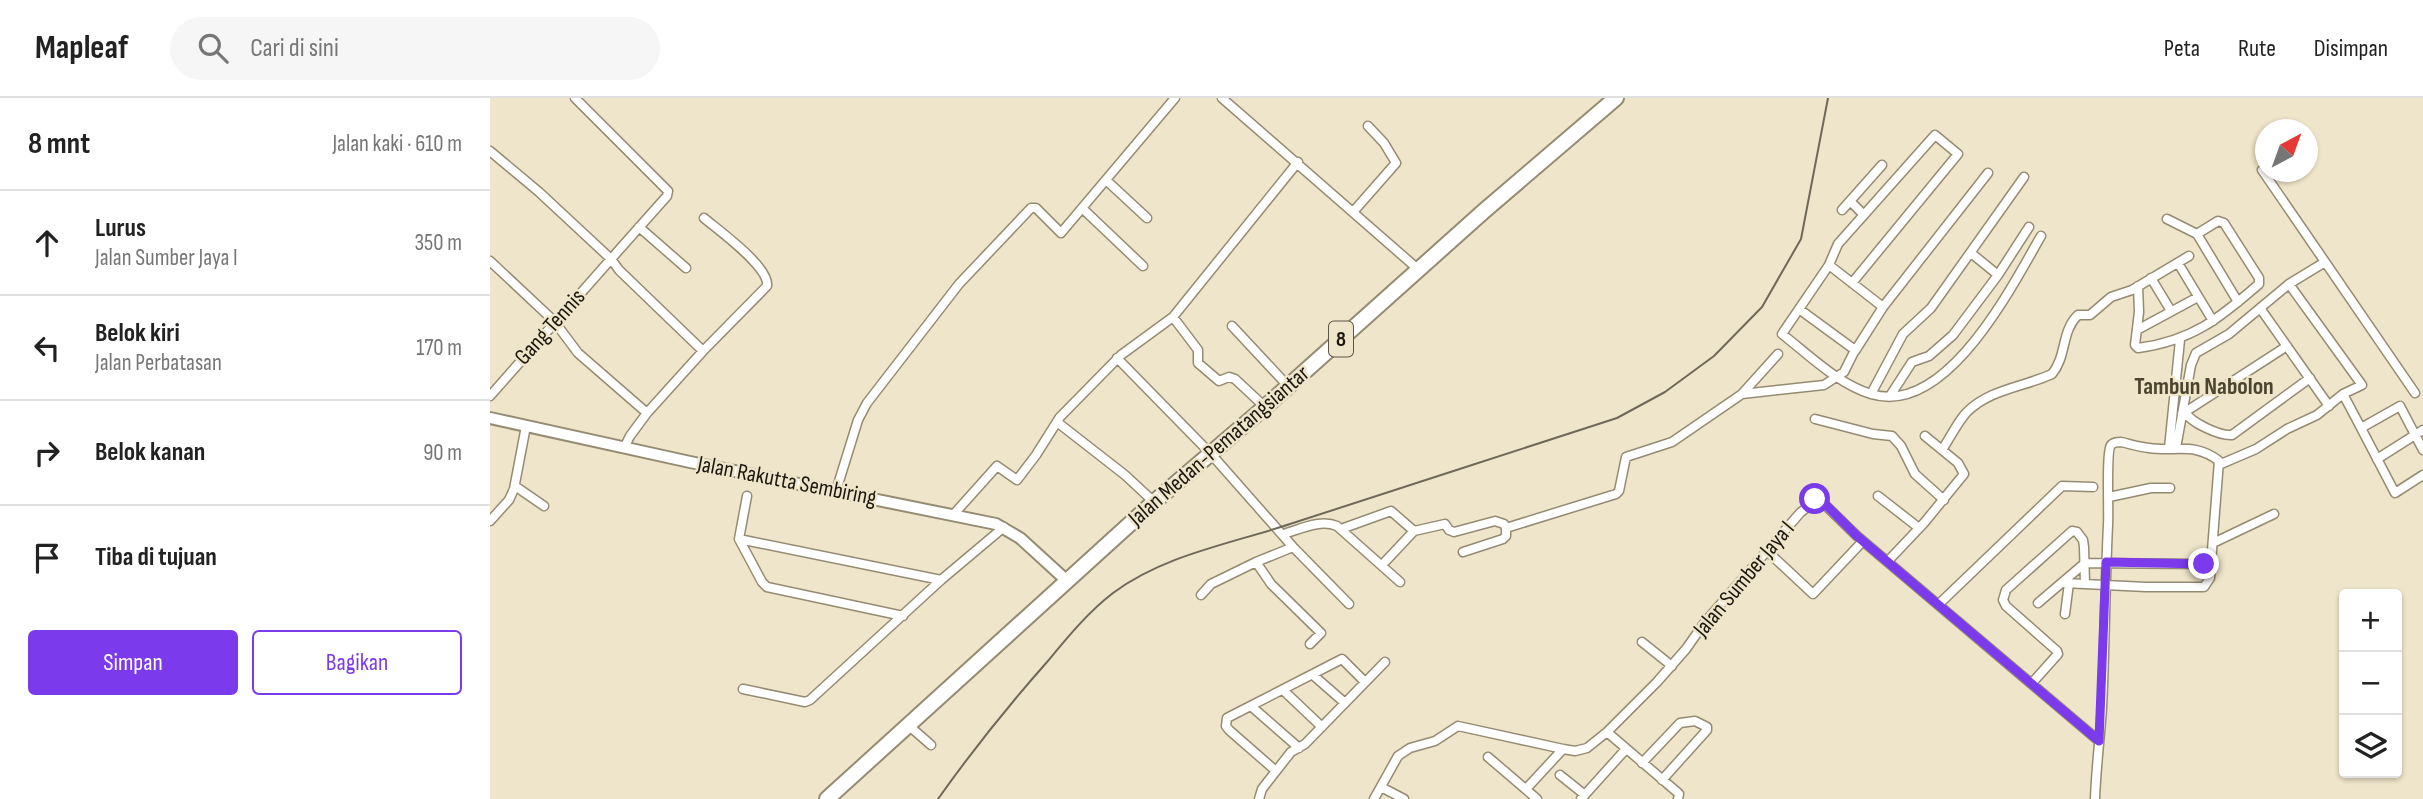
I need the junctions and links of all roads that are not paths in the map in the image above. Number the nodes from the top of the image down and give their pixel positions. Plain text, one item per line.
1 (575, 98) edge
2 (1175, 98) edge
3 (1222, 98) edge
4 (1616, 98) edge
5 (1368, 126) dead end
6 (490, 151) edge
7 (1298, 162) junction
8 (1882, 165) dead end
9 (1988, 173) dead end
10 (2024, 177) dead end
11 (1106, 180) junction
12 (2270, 182) edge
13 (1850, 201) junction
14 (1082, 208) junction
15 (1842, 211) dead end
16 (1353, 212) junction
17 (1864, 215) junction
18 (704, 218) dead end
19 (1147, 218) dead end
20 (2167, 219) dead end
21 (639, 227) junction
22 (2029, 227) dead end
23 (2197, 234) junction
24 (2041, 236) dead end
25 (1971, 253) junction
26 (2189, 256) dead end
27 (611, 259) junction
28 (490, 261) edge
29 (2178, 262) junction
30 (2325, 262) junction
31 (1829, 265) junction
32 (1143, 266) dead end
33 (686, 268) dead end
34 (1419, 270) junction
35 (1998, 275) junction
36 (2151, 278) junction
37 (1852, 283) junction
38 (2289, 284) junction
39 (2138, 286) junction
40 (2198, 297) junction
41 (2238, 302) junction
42 (1883, 307) junction
43 (2260, 308) junction
44 (1799, 309) junction
45 (2171, 311) junction
46 (1173, 317) junction
47 (554, 321) junction
48 (2213, 321) junction
49 (1232, 326) dead end
50 (2137, 330) junction
51 (2180, 340) junction
52 (2287, 346) junction
53 (703, 351) junction
54 (1855, 351) junction
55 (1778, 354) dead end
56 (1117, 358) junction
57 (1838, 377) junction
58 (2310, 378) junction
59 (1289, 386) junction
60 (2415, 393) dead end
61 (1742, 394) junction
62 (1871, 394) junction
63 (2343, 394) junction
64 (490, 396) edge
65 (1890, 396) junction
66 (2329, 406) junction
67 (1265, 407) junction
68 (648, 413) junction
69 (2184, 413) junction
70 (490, 418) edge
71 (1815, 419) dead end
72 (1057, 422) junction
73 (526, 426) junction
74 (2361, 428) junction
75 (2419, 432) edge
76 (1925, 436) dead end
77 (624, 448) junction
78 (2172, 448) junction
79 (1942, 450) junction
80 (2423, 450) edge
81 (1211, 454) junction
82 (2377, 459) junction
83 (2221, 464) junction
84 (2423, 475) edge
85 (515, 486) junction
86 (2093, 487) dead end
87 (2170, 488) dead end
88 (836, 491) junction
89 (747, 496) dead end
90 (1878, 496) dead end
91 (2109, 497) junction
92 (1944, 500) junction
93 (1154, 502) junction
94 (544, 506) dead end
95 (954, 514) junction
96 (2274, 514) dead end
97 (490, 521) edge
98 (1004, 527) junction
99 (1341, 528) junction
100 (1506, 528) junction
101 (1919, 528) junction
102 (1414, 531) junction
103 (1283, 534) junction
104 (739, 539) junction
105 (1864, 541) junction
106 (2213, 544) junction
107 (1293, 547) junction
108 (1767, 551) junction
109 (1463, 552) dead end
110 (1888, 561) junction
111 (1256, 562) junction
112 (2106, 562) junction
113 (2085, 563) junction
114 (2211, 563) junction
115 (1382, 565) junction
116 (941, 580) junction
117 (1066, 580) junction
118 (1400, 582) dead end
119 (2066, 583) junction
120 (2085, 584) junction
121 (2105, 585) junction
122 (1201, 595) dead end
123 (2038, 603) dead end
124 (1349, 604) dead end
125 (1939, 604) junction
126 (2065, 614) dead end
127 (903, 615) junction
128 (1642, 642) dead end
129 (1310, 644) dead end
130 (1385, 662) dead end
131 (1672, 666) junction
132 (1313, 675) junction
133 (1365, 682) junction
134 (2032, 684) junction
135 (743, 689) dead end
136 (1284, 691) junction
137 (1345, 703) junction
138 (1251, 706) junction
139 (907, 724) junction
140 (1322, 727) junction
141 (1607, 732) junction
142 (2099, 741) junction
143 (931, 745) dead end
144 (1298, 748) junction
145 (1563, 749) junction
146 (1626, 749) junction
147 (1488, 757) dead end
148 (1642, 763) junction
149 (1276, 771) junction
150 (1560, 775) dead end
151 (1662, 780) junction
152 (1381, 786) junction
153 (1525, 789) junction
154 (1583, 797) edge
155 (827, 799) edge
156 (1258, 799) edge
157 (1374, 799) edge
158 (1404, 799) edge
159 (1537, 799) edge
160 (1678, 799) edge
161 (2095, 799) edge

1 - 21 street, Gang Tennis
2 - 11 street
3 - 7 street
4 - 34 highway, Jalan Medan-Pematangsiantar / 8
5 - 16 street
6 - 27 street
7 - 16 street
7 - 46 street
8 - 13 street
9 - 42 street
10 - 25 street
11 - 14 street
11 - 19 street
12 - 30 street
13 - 15 street
13 - 17 street
14 - 32 street
14 - 88 street
16 - 34 street
17 - 31 street
17 - 37 street
18 - 53 street
20 - 23 street
21 - 27 street, Gang Tennis
21 - 33 street
22 - 35 street
23 - 41 street
23 - 41 street
24 - 65 street
25 - 35 street
25 - 62 street
26 - 29 street
27 - 47 street, Gang Tennis
27 - 53 street
28 - 47 street
29 - 36 street
29 - 40 street
30 - 38 street
30 - 60 street
31 - 37 street
31 - 44 street
34 - 59 highway, Jalan Medan-Pematangsiantar / 8
35 - 65 street
36 - 39 street
36 - 45 street
37 - 42 street
38 - 43 street
38 - 63 street
39 - 50 street
39 - 79 street
40 - 45 street
40 - 48 street
41 - 48 street
42 - 54 street
43 - 52 street
43 - 69 street
44 - 54 street
44 - 57 street
45 - 50 street
46 - 56 street
46 - 67 street
47 - 64 street, Gang Tennis
47 - 68 street
48 - 51 street
49 - 59 street
50 - 51 street
51 - 78 street
52 - 58 street
52 - 69 street
53 - 68 street
54 - 57 street
55 - 61 street
56 - 72 street
56 - 81 street
57 - 61 street
57 - 62 street
58 - 66 street
58 - 69 street
59 - 67 highway, Jalan Medan-Pematangsiantar / 8
61 - 100 street
62 - 65 street
63 - 66 street
63 - 74 street
66 - 83 street
67 - 81 highway, Jalan Medan-Pematangsiantar / 8
68 - 77 street
69 - 78 street
70 - 73 main road, Jalan Rakutta Sembiring
71 - 92 street
72 - 93 street
72 - 95 street
73 - 77 main road, Jalan Rakutta Sembiring
73 - 85 street
74 - 75 street
74 - 82 street
75 - 80 street
75 - 82 street
76 - 79 street
77 - 88 main road, Jalan Rakutta Sembiring
78 - 83 street
78 - 91 street
79 - 92 street
81 - 93 highway, Jalan Medan-Pematangsiantar / 8
81 - 103 street
82 - 84 street
83 - 106 street
85 - 94 street
85 - 97 street
86 - 125 street
87 - 91 street
88 - 95 main road, Jalan Rakutta Sembiring
89 - 104 street
90 - 101 street
91 - 112 street
92 - 101 street
93 - 117 highway, Jalan Medan-Pematangsiantar / 8
95 - 98 main road, Jalan Rakutta Sembiring
96 - 106 street
98 - 116 street
98 - 117 main road, Jalan Rakutta Sembiring
99 - 102 street
99 - 103 street
99 - 115 street
100 - 102 street
100 - 109 street
101 - 110 street
102 - 115 street
103 - 107 street
104 - 116 street
104 - 127 street
105 - 108 street
105 - 108 street, Jalan Sumber Jaya I
105 - 110 street, Jalan Sumber Jaya I
106 - 114 street
107 - 111 street
107 - 124 street
108 - 131 street, Jalan Sumber Jaya I
110 - 125 street, Jalan Sumber Jaya I
111 - 122 street
111 - 129 street
112 - 113 street
112 - 114 street
112 - 121 street
113 - 119 street
113 - 120 street
113 - 134 street
114 - 121 street
115 - 118 street
116 - 127 street
117 - 139 highway, Jalan Medan-Pematangsiantar / 8
119 - 120 street
119 - 123 street
119 - 126 street
120 - 121 street
121 - 142 street
125 - 134 street, Jalan Sumber Jaya I
127 - 135 street
128 - 131 street
130 - 133 street
131 - 141 street, Jalan Sumber Jaya I
132 - 133 street
132 - 136 street
132 - 137 street
133 - 137 street
134 - 142 street, Jalan Sumber Jaya I
136 - 138 street
136 - 140 street
137 - 140 street
138 - 144 street
138 - 149 street
139 - 143 street
139 - 155 highway, Jalan Medan-Pematangsiantar / 8
140 - 144 street
141 - 145 street, Jalan Sumber Jaya I
141 - 146 street
142 - 161 street
144 - 149 street
145 - 152 street, Jalan Sumber Jaya I
145 - 153 street
146 - 148 street
146 - 154 street
147 - 153 street
148 - 151 street
148 - 151 street
149 - 156 street
150 - 154 street
151 - 160 street
152 - 157 street, Jalan Sumber Jaya I
152 - 158 street
153 - 159 street

